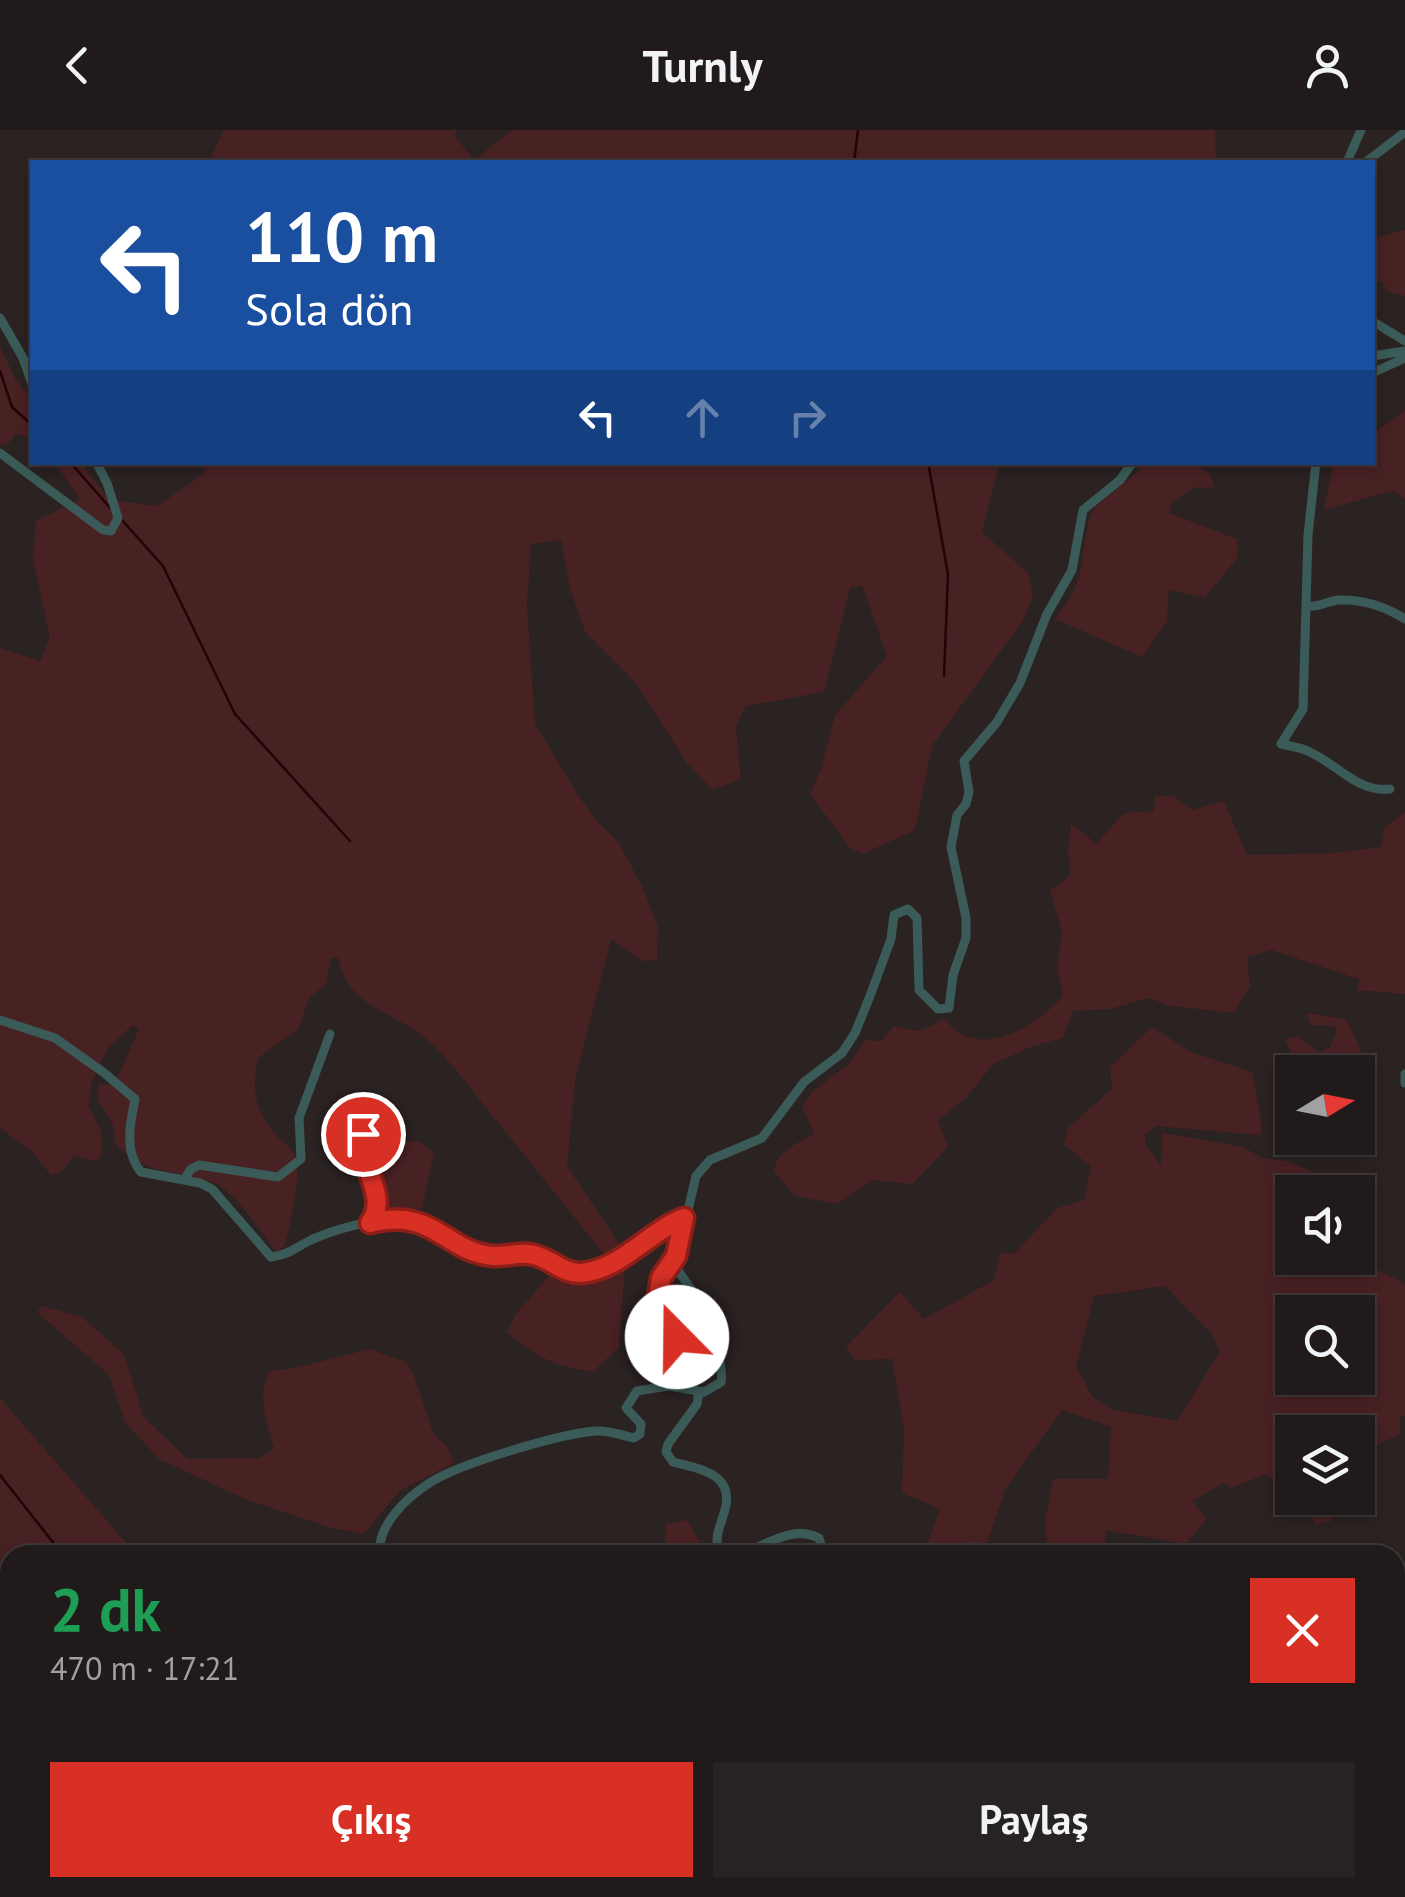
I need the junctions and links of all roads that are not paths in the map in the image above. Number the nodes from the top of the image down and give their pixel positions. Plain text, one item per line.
1 (1362, 130) edge
2 (1405, 132) edge
3 (1347, 160) edge
4 (1369, 160) edge
5 (0, 318) edge
6 (1375, 323) edge
7 (1405, 341) edge
8 (1405, 355) edge
9 (1375, 356) edge
10 (1375, 371) edge
11 (30, 378) edge
12 (0, 453) edge
13 (98, 465) edge
14 (1131, 465) edge
15 (1316, 465) edge
16 (1306, 606) junction
17 (1405, 619) edge
18 (1390, 788) dead end
19 (0, 1020) edge
20 (330, 1034) dead end
21 (1405, 1074) edge
22 (1405, 1083) edge
23 (375, 1130) dead end
24 (184, 1180) junction
25 (684, 1218) junction
26 (370, 1223) junction
27 (676, 1256) junction
28 (657, 1344) dead end
29 (699, 1392) junction
30 (380, 1545) edge
31 (717, 1545) edge
32 (761, 1545) edge
33 (822, 1545) edge

1 - 3 street
2 - 4 street
5 - 11 street
6 - 7 street
8 - 9 street
8 - 10 street
12 - 13 street
14 - 25 street
15 - 16 street
16 - 17 street
16 - 18 street
19 - 24 street
20 - 24 street
21 - 22 street
23 - 26 street
24 - 26 street
25 - 26 street
25 - 27 street
27 - 28 street
27 - 29 street
29 - 30 street
29 - 31 street
32 - 33 street

